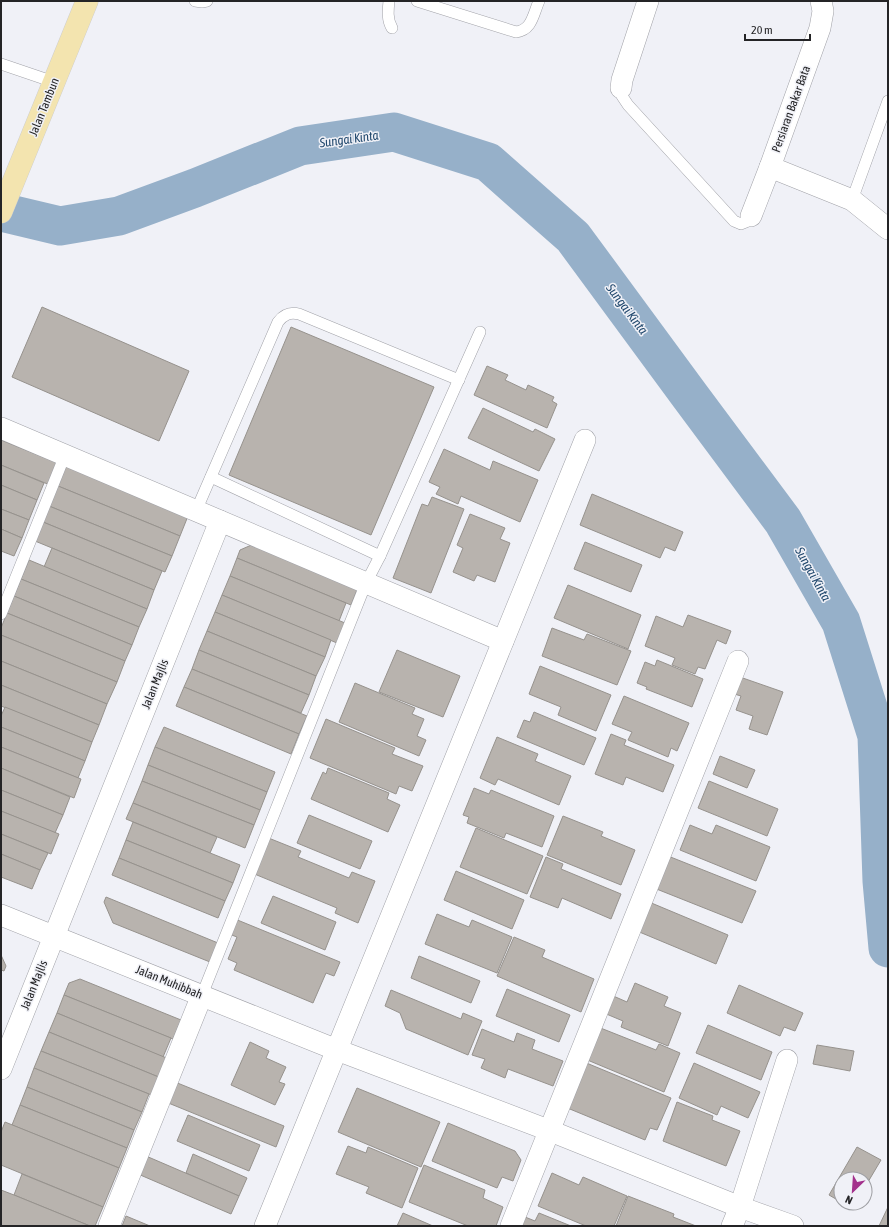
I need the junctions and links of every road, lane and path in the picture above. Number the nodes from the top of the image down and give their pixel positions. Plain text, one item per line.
1 (87, 1) edge
2 (195, 1) edge
3 (207, 1) edge
4 (389, 1) edge
5 (417, 1) edge
6 (539, 1) edge
7 (648, 1) edge
8 (821, 1) edge
9 (392, 28) dead end
10 (1, 64) edge
11 (54, 82) junction
12 (621, 88) joint
13 (888, 101) edge
14 (770, 167) junction
15 (852, 200) junction
16 (1, 212) edge
17 (751, 216) joint
18 (888, 229) edge
19 (480, 332) dead end
20 (459, 380) junction
21 (1, 428) edge
22 (585, 440) dead end
23 (65, 455) junction
24 (211, 477) junction
25 (196, 511) junction
26 (220, 521) junction
27 (380, 556) junction
28 (366, 583) junction
29 (1, 614) edge
30 (503, 641) junction
31 (738, 661) dead end
32 (1, 915) edge
33 (54, 936) junction
34 (202, 995) junction
35 (337, 1050) junction
36 (787, 1060) dead end
37 (1, 1069) edge
38 (548, 1130) junction
39 (740, 1207) junction
40 (109, 1226) edge
41 (265, 1226) edge
42 (511, 1226) edge
43 (732, 1226) edge
44 (793, 1226) edge

1 - 11 main road, Jalan Tambun
2 - 3 lane
4 - 9 lane
5 - 6 lane
7 - 12 street
8 - 14 street, Persiaran Bakar Bata
10 - 11 lane
11 - 16 main road, Jalan Tambun
12 - 17 lane
13 - 15 lane
14 - 15 street
14 - 17 street, Persiaran Bakar Bata
15 - 18 street
19 - 20 lane
20 - 24 lane
20 - 27 lane
21 - 23 street
22 - 30 street
23 - 25 street
23 - 29 lane
24 - 25 lane
24 - 27 lane
25 - 26 street
26 - 28 street
26 - 33 street, Jalan Majlis
27 - 28 lane
28 - 30 street
28 - 34 lane
30 - 35 street
31 - 38 street
32 - 33 street, Jalan Muhibbah
33 - 34 street, Jalan Muhibbah
33 - 37 street, Jalan Majlis
34 - 35 street, Jalan Muhibbah
34 - 40 street
35 - 38 street, Jalan Muhibbah
35 - 41 street
36 - 39 street
38 - 39 street, Jalan Muhibbah
38 - 42 street
39 - 43 street
39 - 44 street, Jalan Muhibbah

